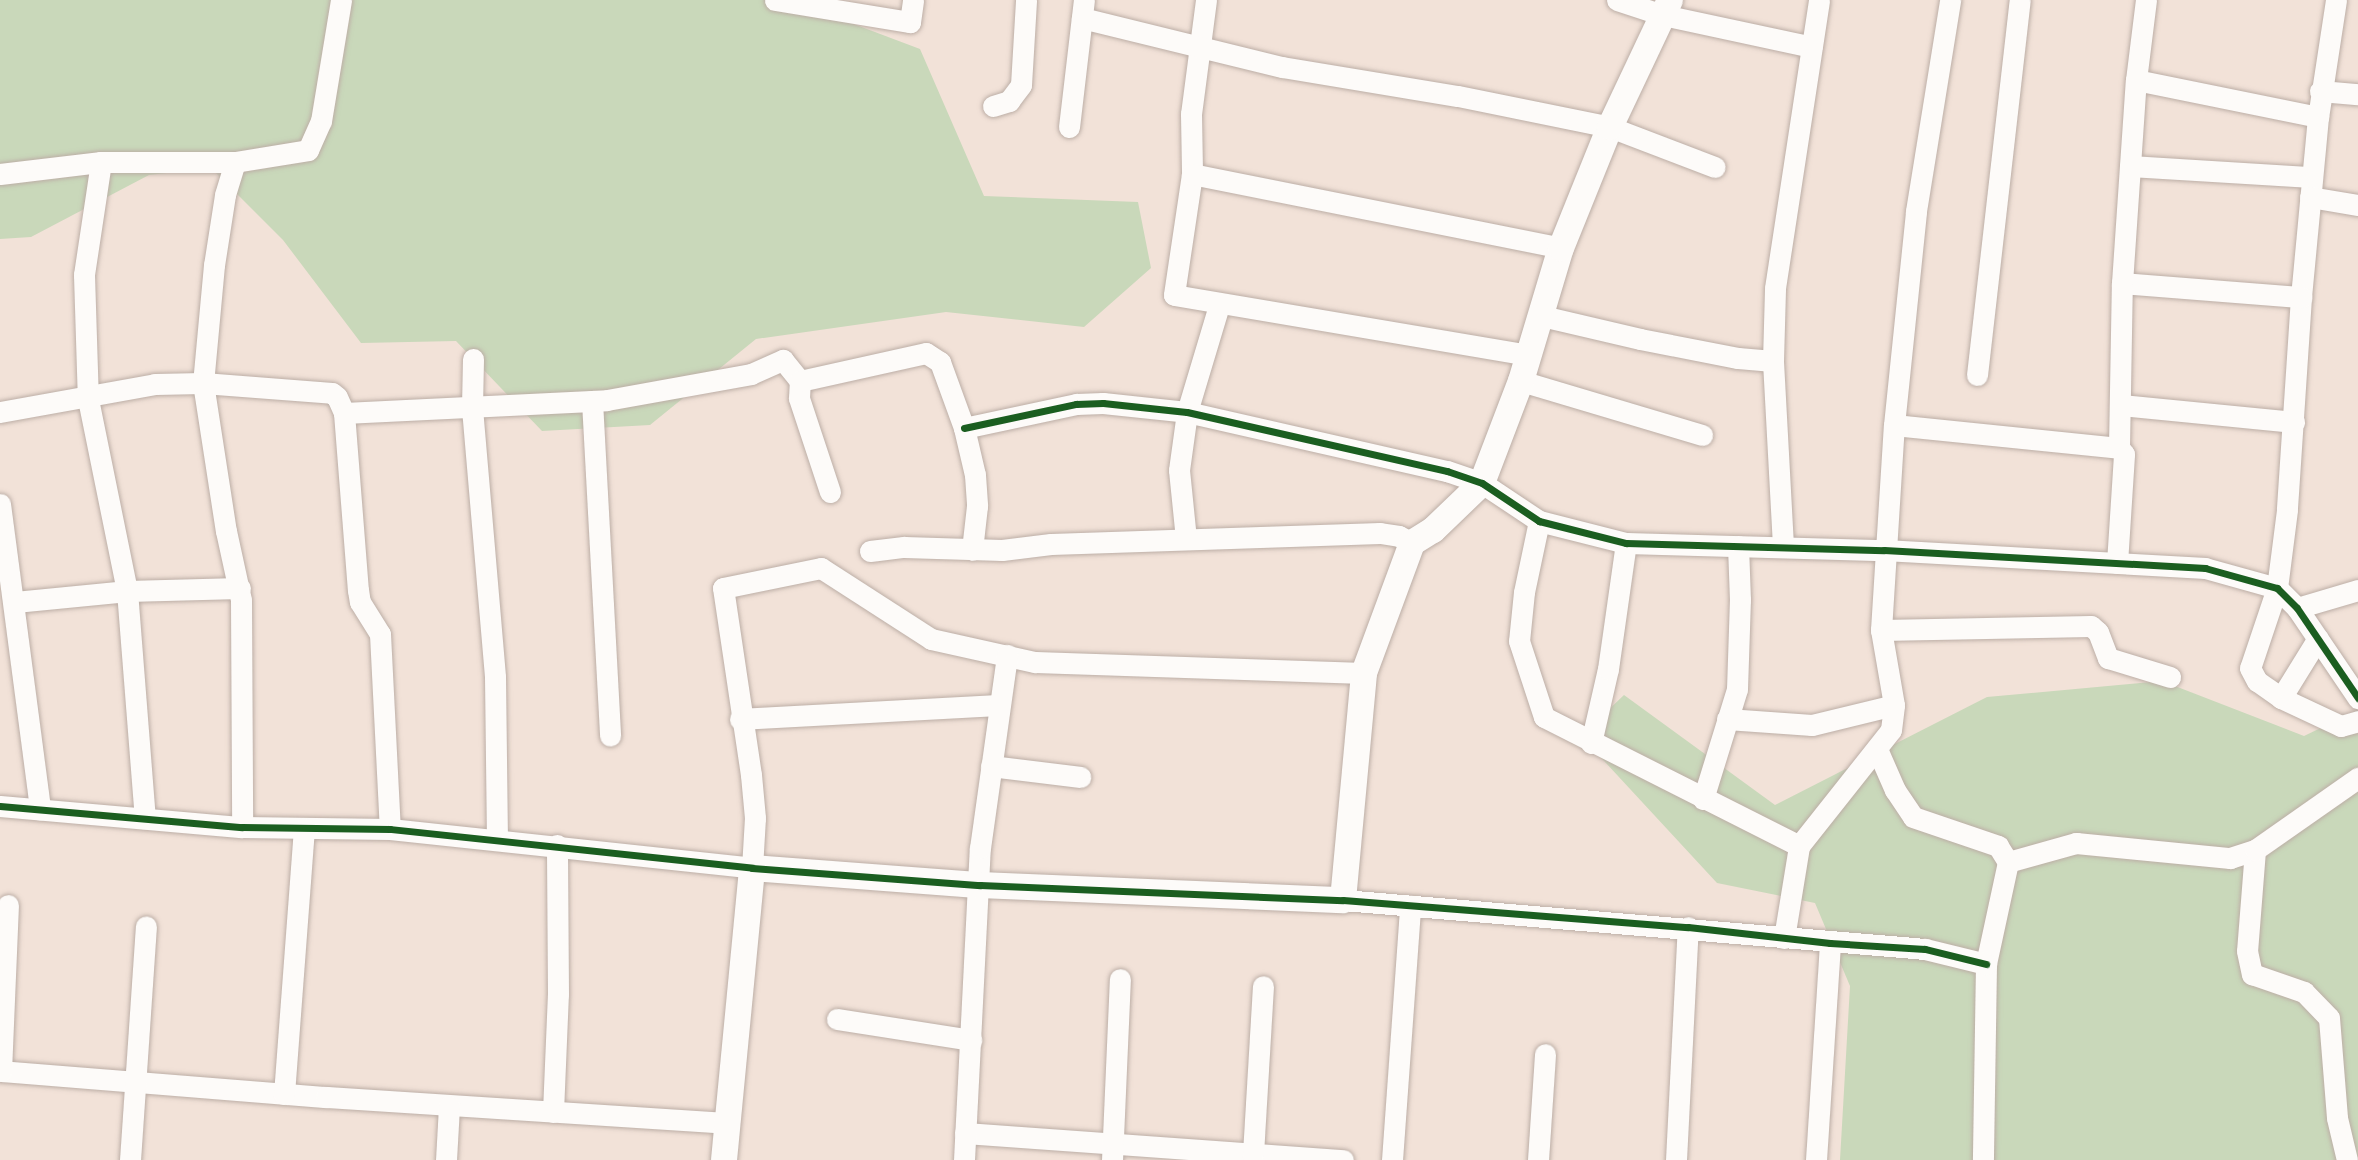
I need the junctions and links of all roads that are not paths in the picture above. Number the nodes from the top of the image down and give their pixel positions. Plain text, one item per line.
1 (341, 0) edge
2 (775, 0) edge
3 (913, 0) edge
4 (1026, 0) edge
5 (1206, 0) edge
6 (1617, 0) edge
7 (1819, 0) edge
8 (1950, 0) edge
9 (2020, 0) edge
10 (2146, 0) edge
11 (2336, 0) edge
12 (1666, 8) edge
13 (1083, 9) edge
14 (1201, 45) junction
15 (1812, 47) junction
16 (2136, 80) junction
17 (2320, 91) junction
18 (2358, 94) edge
19 (993, 106) dead end
20 (2318, 117) junction
21 (1069, 127) dead end
22 (1610, 127) junction
23 (101, 162) junction
24 (235, 162) junction
25 (2130, 166) junction
26 (1715, 167) dead end
27 (0, 174) edge
28 (1192, 174) junction
29 (2311, 187) junction
30 (2358, 205) edge
31 (1561, 248) junction
32 (2122, 283) junction
33 (2301, 297) junction
34 (1219, 305) junction
35 (1542, 316) junction
36 (1528, 355) junction
37 (473, 359) dead end
38 (1773, 361) junction
39 (1977, 374) dead end
40 (800, 381) junction
41 (1521, 382) junction
42 (203, 383) junction
43 (88, 399) junction
44 (592, 401) junction
45 (2120, 405) junction
46 (472, 408) junction
47 (0, 412) edge
48 (1187, 412) junction
49 (344, 413) junction
50 (2294, 422) junction
51 (1894, 425) junction
52 (964, 428) junction
53 (1702, 435) dead end
54 (2119, 448) junction
55 (1482, 482) junction
56 (830, 492) dead end
57 (0, 504) edge
58 (1539, 522) junction
59 (1186, 539) junction
60 (1412, 543) junction
61 (1626, 543) junction
62 (1738, 546) junction
63 (1783, 546) junction
64 (972, 550) junction
65 (1884, 550) junction
66 (870, 551) dead end
67 (2117, 563) junction
68 (240, 588) junction
69 (2277, 588) junction
70 (2358, 590) edge
71 (127, 591) junction
72 (15, 601) junction
73 (2297, 608) junction
74 (1881, 630) junction
75 (2318, 638) junction
76 (1007, 655) junction
77 (1364, 673) junction
78 (2170, 677) dead end
79 (2281, 698) junction
80 (2358, 698) edge
81 (997, 705) junction
82 (1894, 705) junction
83 (740, 719) junction
84 (1727, 719) junction
85 (2358, 721) edge
86 (610, 736) dead end
87 (1591, 743) junction
88 (1877, 749) junction
89 (991, 766) junction
90 (1080, 777) dead end
91 (2358, 778) edge
92 (1703, 799) junction
93 (0, 806) edge
94 (40, 809) junction
95 (145, 818) junction
96 (242, 827) junction
97 (304, 829) junction
98 (390, 829) junction
99 (497, 840) junction
100 (557, 845) junction
101 (1799, 846) junction
102 (2255, 850) junction
103 (2008, 862) junction
104 (752, 868) junction
105 (980, 885) junction
106 (1343, 900) junction
107 (8, 905) dead end
108 (1410, 906) junction
109 (146, 926) dead end
110 (1688, 927) junction
111 (1784, 938) junction
112 (1830, 943) junction
113 (1986, 964) junction
114 (1120, 979) dead end
115 (1263, 986) dead end
116 (837, 1020) dead end
117 (971, 1040) junction
118 (1545, 1054) dead end
119 (0, 1071) edge
120 (136, 1080) junction
121 (284, 1094) junction
122 (449, 1106) junction
123 (553, 1112) junction
124 (727, 1123) junction
125 (965, 1133) junction
126 (1112, 1152) edge
127 (1253, 1154) junction
128 (1206, 1155) edge
129 (130, 1160) edge
130 (446, 1160) edge
131 (724, 1160) edge
132 (964, 1160) edge
133 (1343, 1160) edge
134 (1392, 1160) edge
135 (1538, 1160) edge
136 (1676, 1160) edge
137 (1816, 1160) edge
138 (1983, 1160) edge
139 (2347, 1160) edge

1 - 24 street
2 - 3 street
4 - 19 street
5 - 14 street
6 - 12 street
7 - 15 street
8 - 51 street
9 - 39 street
10 - 16 street
11 - 17 street
12 - 15 street
12 - 22 street
13 - 14 street
13 - 21 street
14 - 22 street
14 - 28 street
15 - 38 street
16 - 20 street
16 - 25 street
17 - 18 street
17 - 20 street
20 - 29 street
22 - 26 street
22 - 31 street
23 - 24 street
23 - 27 street
23 - 43 street
24 - 42 street
25 - 29 street
25 - 32 street
28 - 31 street
28 - 34 street
29 - 30 street
29 - 33 street
31 - 35 street
32 - 33 street
32 - 45 street
33 - 50 street
34 - 36 street
34 - 48 street
35 - 36 street
35 - 38 street
36 - 41 street
37 - 46 street
38 - 63 street
40 - 44 street
40 - 52 street
40 - 56 street
41 - 53 street
41 - 55 street
42 - 43 street
42 - 49 street
42 - 68 street
43 - 47 street
43 - 71 street
44 - 46 street
44 - 86 street
45 - 50 street
45 - 54 street
46 - 49 street
46 - 99 street
48 - 52 street
48 - 55 street
48 - 59 street
49 - 98 street
50 - 69 street
51 - 54 street
51 - 65 street
52 - 64 street
54 - 67 street
55 - 58 street
55 - 60 street
57 - 72 street
58 - 61 street
58 - 87 street
59 - 60 street
59 - 64 street
60 - 77 street
61 - 62 street
61 - 87 street
62 - 63 street
62 - 84 street
63 - 65 street
64 - 66 street
65 - 67 street
65 - 74 street
67 - 69 street
68 - 71 street
68 - 96 street
69 - 73 street
69 - 79 street
70 - 73 street
71 - 72 street
71 - 95 street
72 - 94 street
73 - 75 street
74 - 78 street
74 - 82 street
75 - 79 street
75 - 80 street
76 - 77 street
76 - 81 street
76 - 83 street
77 - 106 street
79 - 85 street
81 - 83 street
81 - 89 street
82 - 84 street
82 - 88 street
83 - 104 street
84 - 92 street
87 - 92 street
88 - 101 street
88 - 103 street
89 - 90 street
89 - 105 street
91 - 102 street
92 - 101 street
93 - 94 street
94 - 95 street
95 - 96 street
96 - 97 street
97 - 98 street
97 - 121 street
98 - 99 street
99 - 100 street
100 - 104 street
100 - 123 street
101 - 111 street
102 - 103 street
102 - 139 street
103 - 113 street
104 - 105 street
104 - 124 street
105 - 106 street
105 - 117 street
106 - 108 street
107 - 119 street
108 - 110 street
108 - 134 street
109 - 120 street
110 - 111 street
110 - 136 street
111 - 112 street
112 - 113 street
112 - 137 street
113 - 138 street
114 - 126 street
115 - 127 street
116 - 117 street
117 - 125 street
118 - 135 street
119 - 120 street
120 - 121 street
120 - 129 street
121 - 122 street
122 - 123 street
122 - 130 street
123 - 124 street
124 - 131 street
125 - 126 street
125 - 132 street
126 - 128 street
127 - 128 street
127 - 133 street

